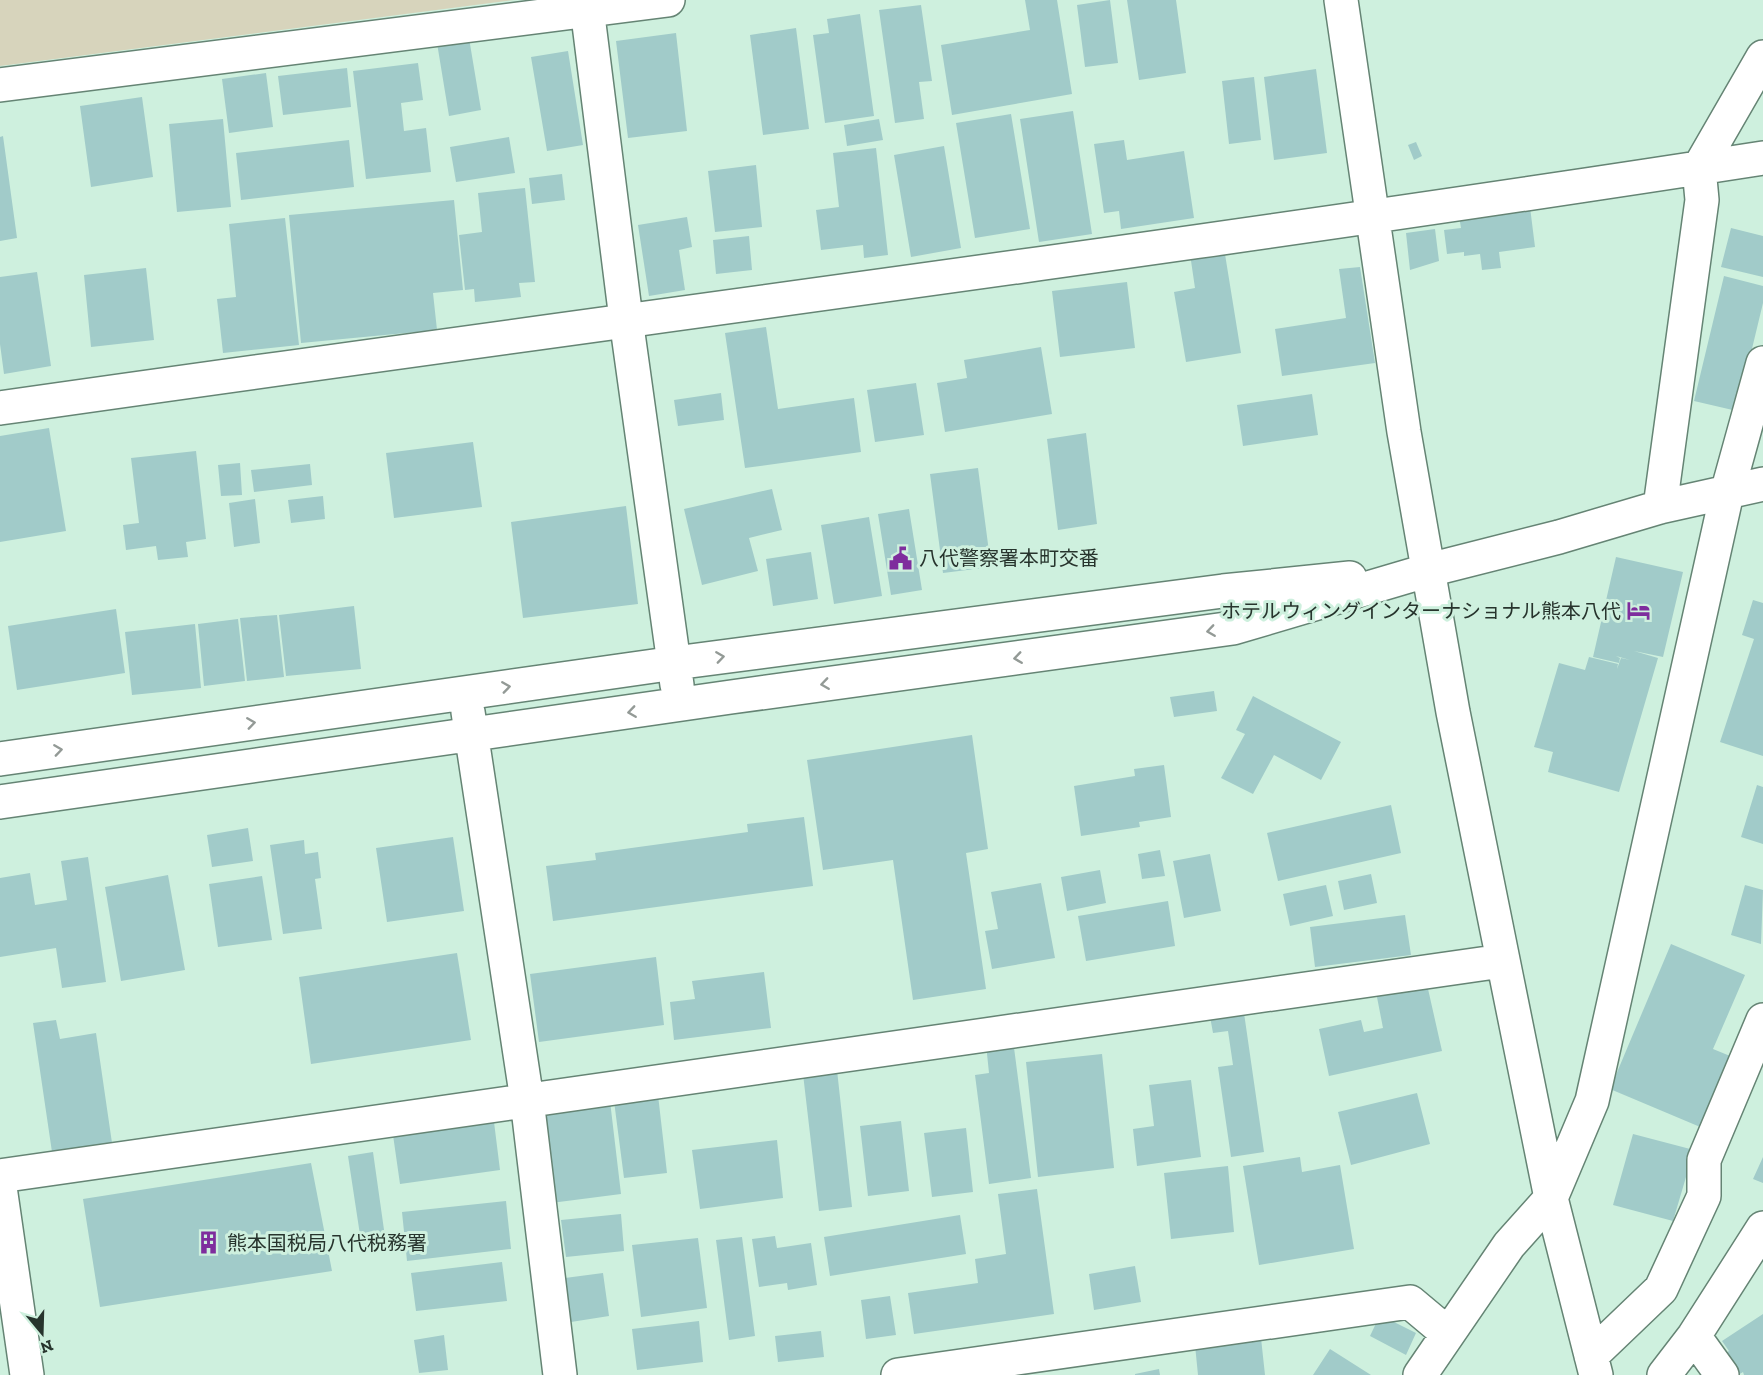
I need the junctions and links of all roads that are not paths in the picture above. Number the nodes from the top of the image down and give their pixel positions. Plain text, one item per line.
1 (668, 0) edge
2 (1341, 0) edge
3 (587, 6) edge
4 (1763, 57) edge
5 (0, 85) edge
6 (1763, 158) edge
7 (1699, 168) junction
8 (1372, 218) junction
9 (626, 319) junction
10 (1763, 363) edge
11 (0, 408) edge
12 (1763, 484) edge
13 (1727, 494) junction
14 (1660, 507) junction
15 (1429, 570) junction
16 (675, 663) junction
17 (464, 693) junction
18 (678, 705) junction
19 (471, 734) junction
20 (0, 759) edge
21 (0, 802) edge
22 (1502, 961) junction
23 (1763, 1020) edge
24 (527, 1100) junction
25 (0, 1176) edge
26 (0, 1187) edge
27 (1551, 1198) junction
28 (1763, 1228) edge
29 (1447, 1333) junction
30 (1694, 1336) junction
31 (1594, 1365) edge
32 (27, 1375) edge
33 (560, 1375) edge
34 (898, 1375) edge
35 (1420, 1375) edge
36 (1664, 1375) edge
37 (1722, 1375) edge

1 - 3 street
2 - 8 street
3 - 5 street
3 - 9 street
4 - 7 street
6 - 7 street
7 - 8 street
7 - 14 street
8 - 9 street
8 - 15 street
9 - 11 street
9 - 16 street
10 - 13 street
12 - 13 street
13 - 14 street
13 - 27 street
14 - 15 street
16 -> 15 street
15 -> 18 street
15 - 22 street
17 -> 16 street
16 - 18 street
17 - 19 street
20 -> 17 street
18 -> 19 street
19 - 21 street
19 - 24 street
22 - 24 street
22 - 27 street
23 - 31 street
24 - 25 street
24 - 33 street
26 - 32 street
27 - 29 street
27 - 31 street
28 - 30 street
29 - 34 street
29 - 35 street
30 - 36 street
30 - 37 street

